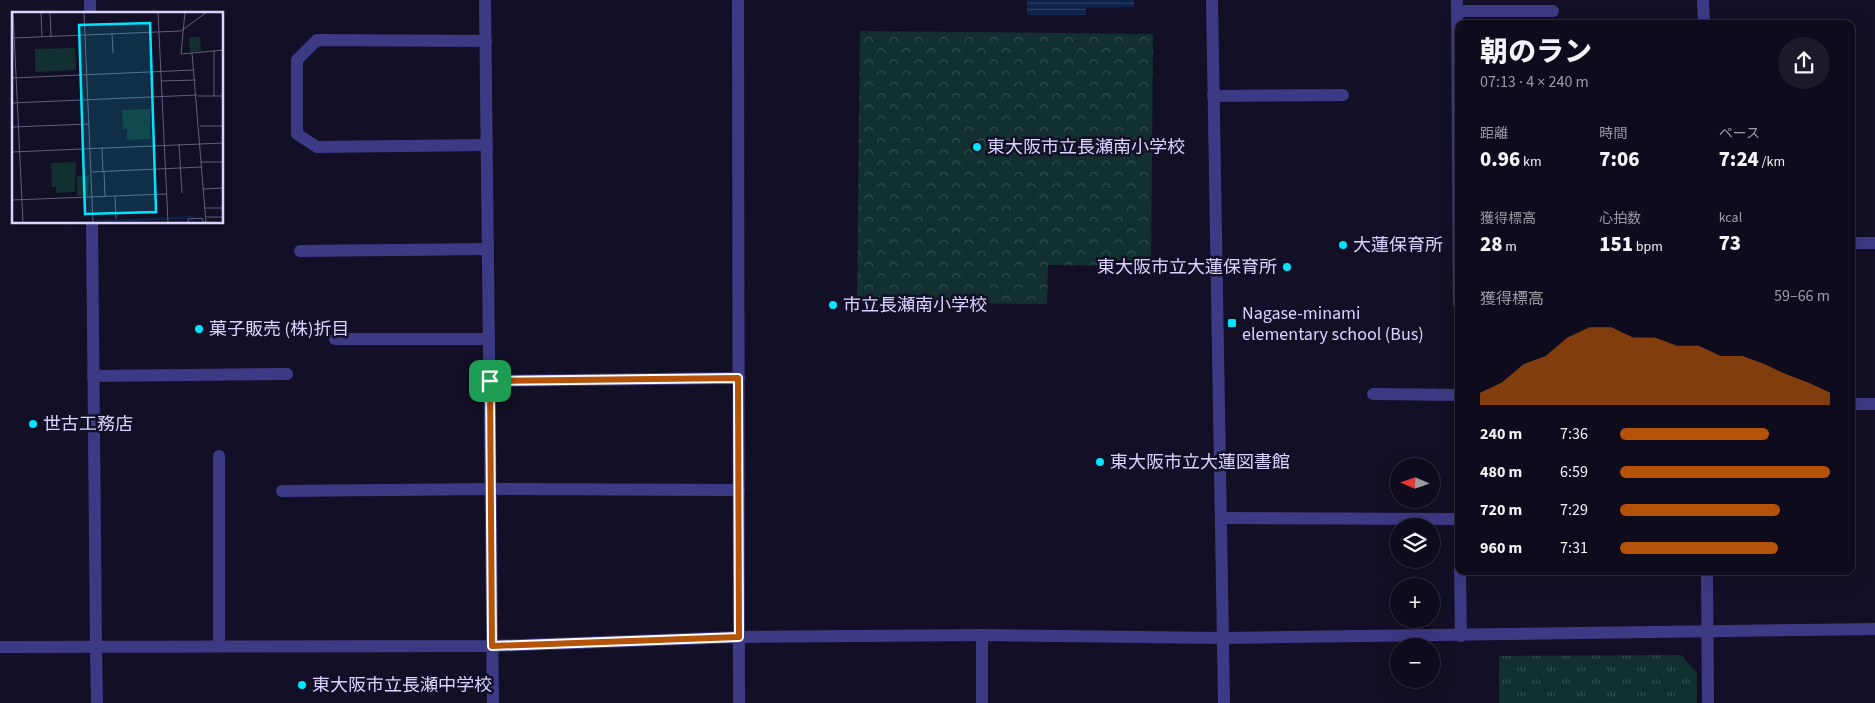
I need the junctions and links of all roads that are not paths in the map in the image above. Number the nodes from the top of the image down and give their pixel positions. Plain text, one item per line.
1 (486, 0) edge
2 (738, 0) edge
3 (1212, 0) edge
4 (1704, 0) edge
5 (1457, 6) edge
6 (1553, 11) dead end
7 (1457, 20) edge
8 (1704, 20) edge
9 (486, 41) junction
10 (1213, 96) junction
11 (1343, 96) dead end
12 (487, 145) junction
13 (92, 224) edge
14 (1855, 243) edge
15 (1875, 243) edge
16 (488, 249) junction
17 (300, 251) dead end
18 (335, 339) dead end
19 (489, 339) junction
20 (287, 374) dead end
21 (94, 376) junction
22 (738, 378) junction
23 (490, 381) junction
24 (1373, 394) dead end
25 (1455, 395) edge
26 (1855, 404) edge
27 (1875, 404) edge
28 (219, 456) dead end
29 (491, 488) junction
30 (739, 490) junction
31 (282, 491) dead end
32 (1220, 518) junction
33 (1455, 519) edge
34 (1460, 575) edge
35 (1706, 575) edge
36 (1875, 629) edge
37 (1708, 632) junction
38 (982, 635) junction
39 (1461, 636) junction
40 (739, 637) junction
41 (1223, 638) junction
42 (220, 646) junction
43 (492, 646) junction
44 (0, 647) edge
45 (96, 647) junction
46 (97, 703) edge
47 (492, 703) edge
48 (739, 703) edge
49 (982, 703) edge
50 (1224, 703) edge
51 (1708, 703) edge

1 - 9 street
2 - 22 street
3 - 10 street
4 - 8 street
5 - 6 street
5 - 7 street
9 - 12 street
9 - 12 street
10 - 11 street
10 - 32 street
12 - 16 street
13 - 21 street
14 - 15 street
16 - 17 street
16 - 19 street
18 - 19 street
19 - 23 street
20 - 21 street
21 - 45 street
22 - 23 street
22 - 30 street
23 - 29 street
24 - 25 street
26 - 27 street
28 - 42 street
29 - 30 street
29 - 31 street
29 - 43 street
30 - 40 street
32 - 33 street
32 - 41 street
34 - 39 street
35 - 37 street
36 - 37 street
37 - 39 street
37 - 51 street
38 - 40 street
38 - 41 street
38 - 49 street
39 - 41 street
40 - 43 street
40 - 48 street
41 - 50 street
42 - 43 street
42 - 45 street
43 - 47 street
44 - 45 street
45 - 46 street

